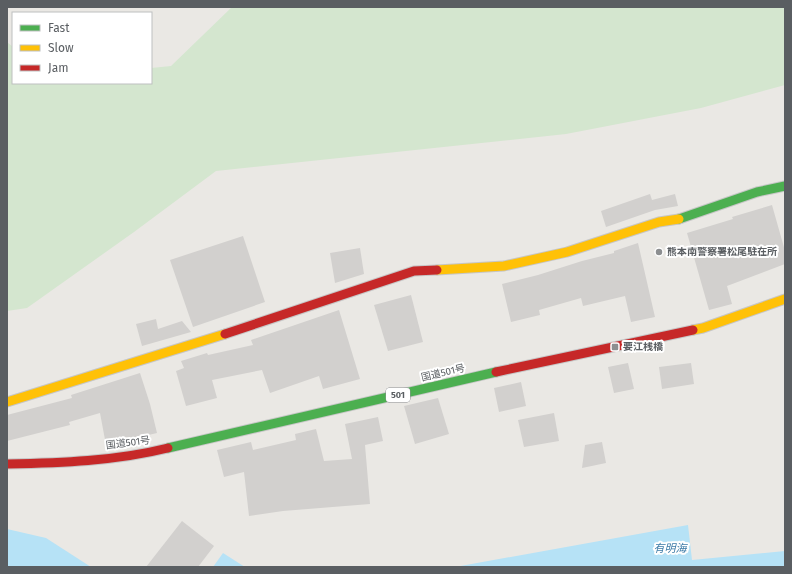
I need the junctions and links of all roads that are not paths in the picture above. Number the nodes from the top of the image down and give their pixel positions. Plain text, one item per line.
1 (785, 186) edge
2 (785, 299) edge
3 (7, 402) edge
4 (7, 464) edge

1 - 3 main road
2 - 4 main road, 国道501号 / 501

